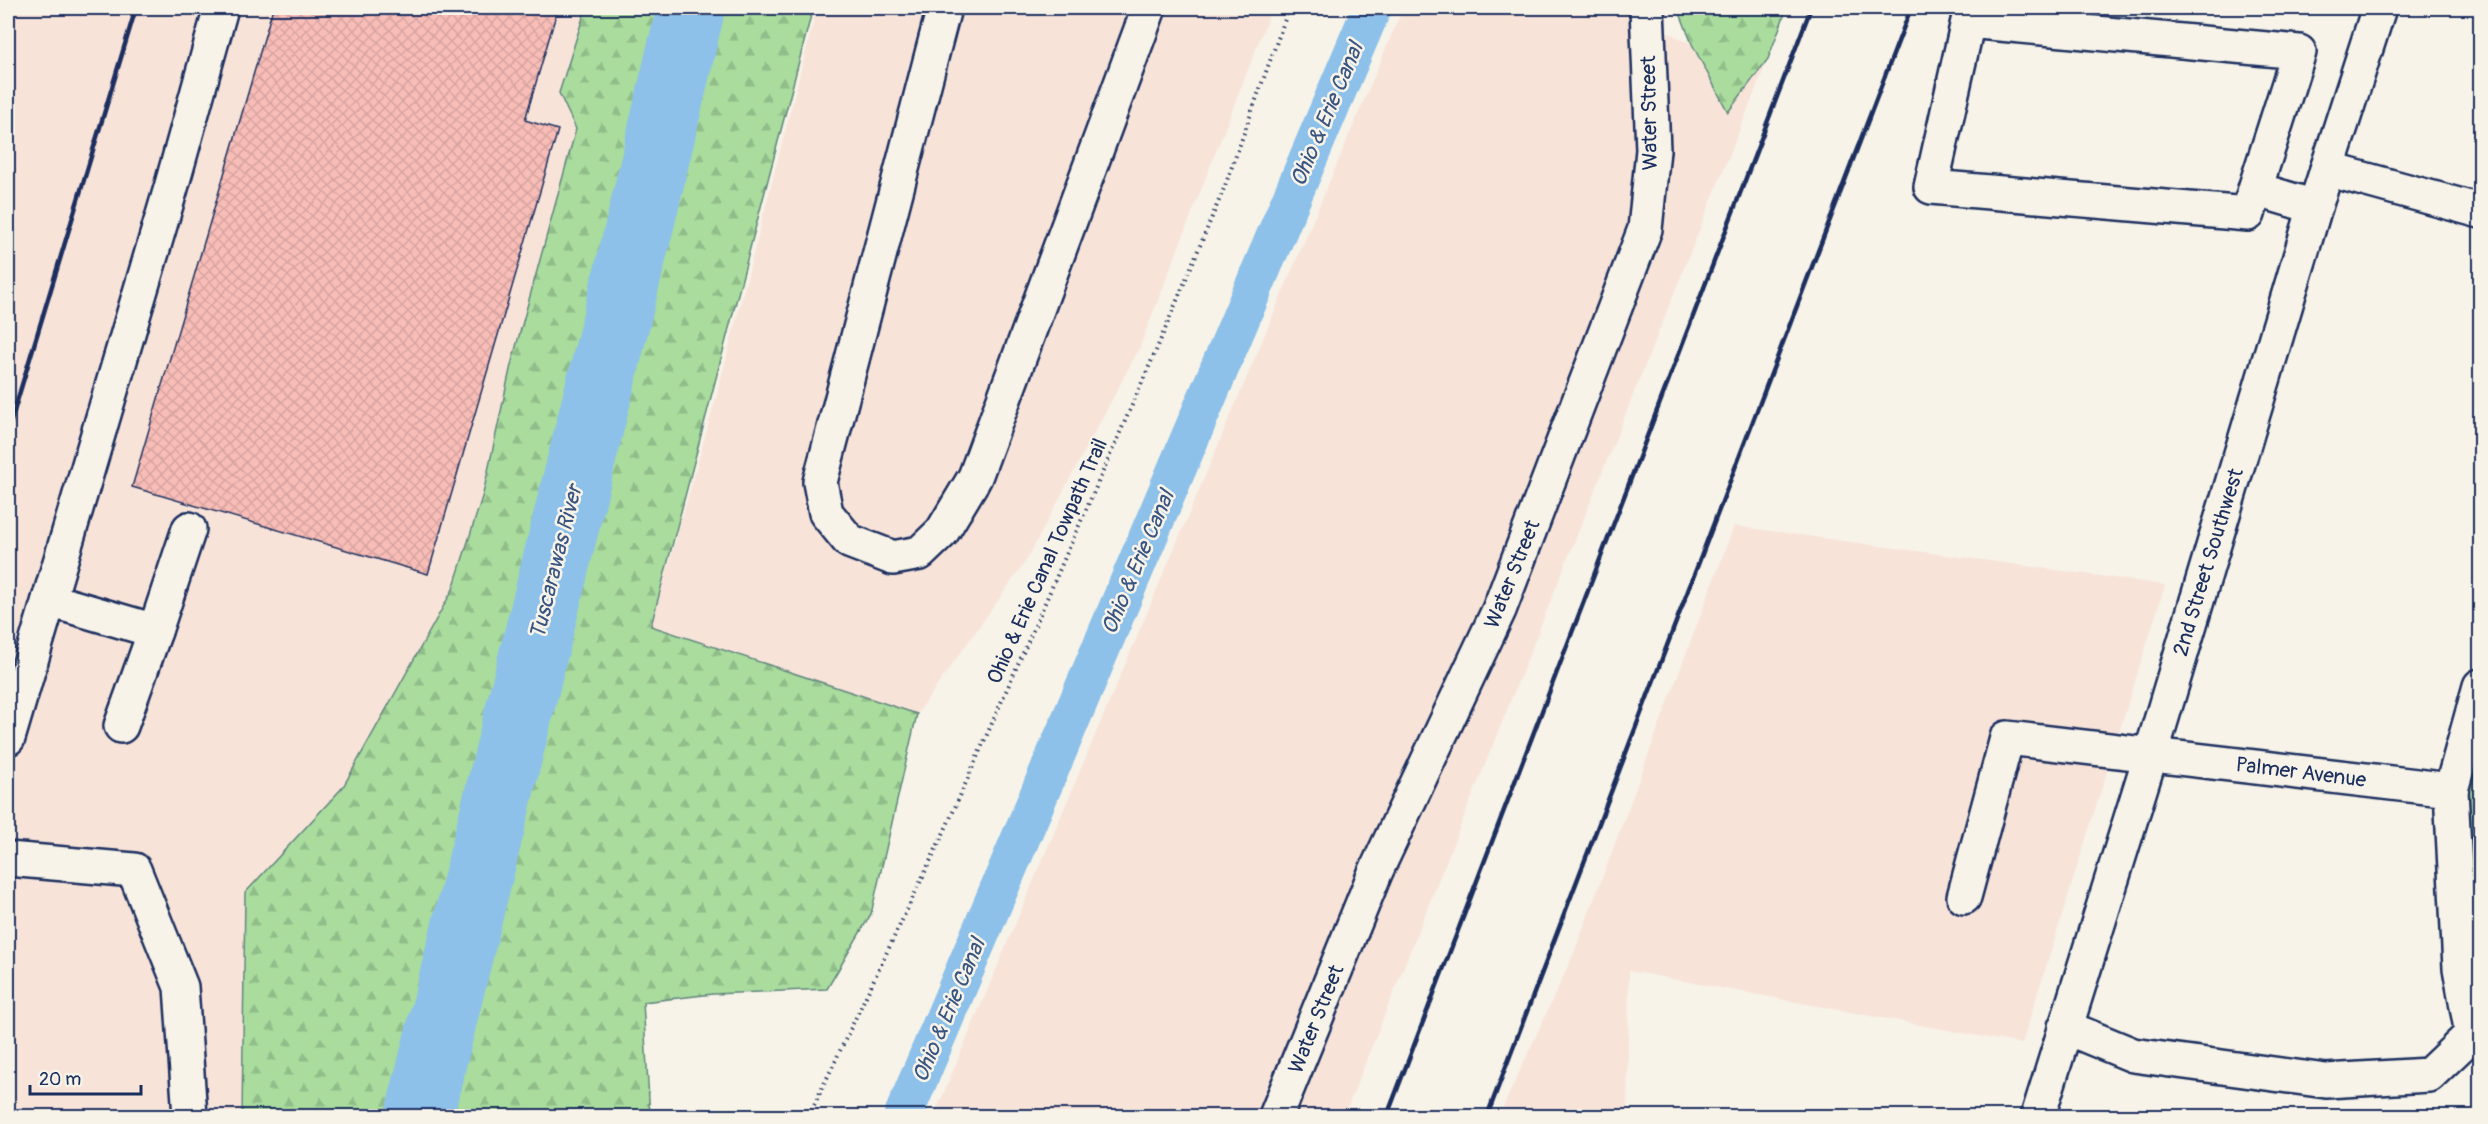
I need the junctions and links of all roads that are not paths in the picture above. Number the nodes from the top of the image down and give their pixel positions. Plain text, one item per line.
1 (221, 8) edge
2 (944, 8) edge
3 (1149, 8) edge
4 (1647, 8) edge
5 (2379, 8) edge
6 (2327, 169) junction
7 (2255, 189) junction
8 (2315, 207) junction
9 (2481, 211) edge
10 (189, 529) dead end
11 (49, 600) junction
12 (155, 631) junction
13 (2481, 686) edge
14 (121, 726) dead end
15 (8, 738) edge
16 (2151, 754) junction
17 (2451, 790) junction
18 (8, 859) edge
19 (1964, 897) dead end
20 (2065, 1027) junction
21 (190, 1116) edge
22 (1276, 1116) edge
23 (2038, 1116) edge

1 - 11 street
2 - 3 street
4 - 22 street, Water Street
5 - 6 street, 2nd Street Southwest
6 - 8 street, 2nd Street Southwest
6 - 9 street
7 - 7 street
7 - 8 street
8 - 16 street, 2nd Street Southwest
10 - 12 street
11 - 12 street
11 - 15 street
12 - 14 street
13 - 17 street
16 - 17 street, Palmer Avenue
16 - 19 street, Palmer Avenue
16 - 20 street, 2nd Street Southwest
17 - 20 street
18 - 21 street
20 - 23 street, 2nd Street Southwest

